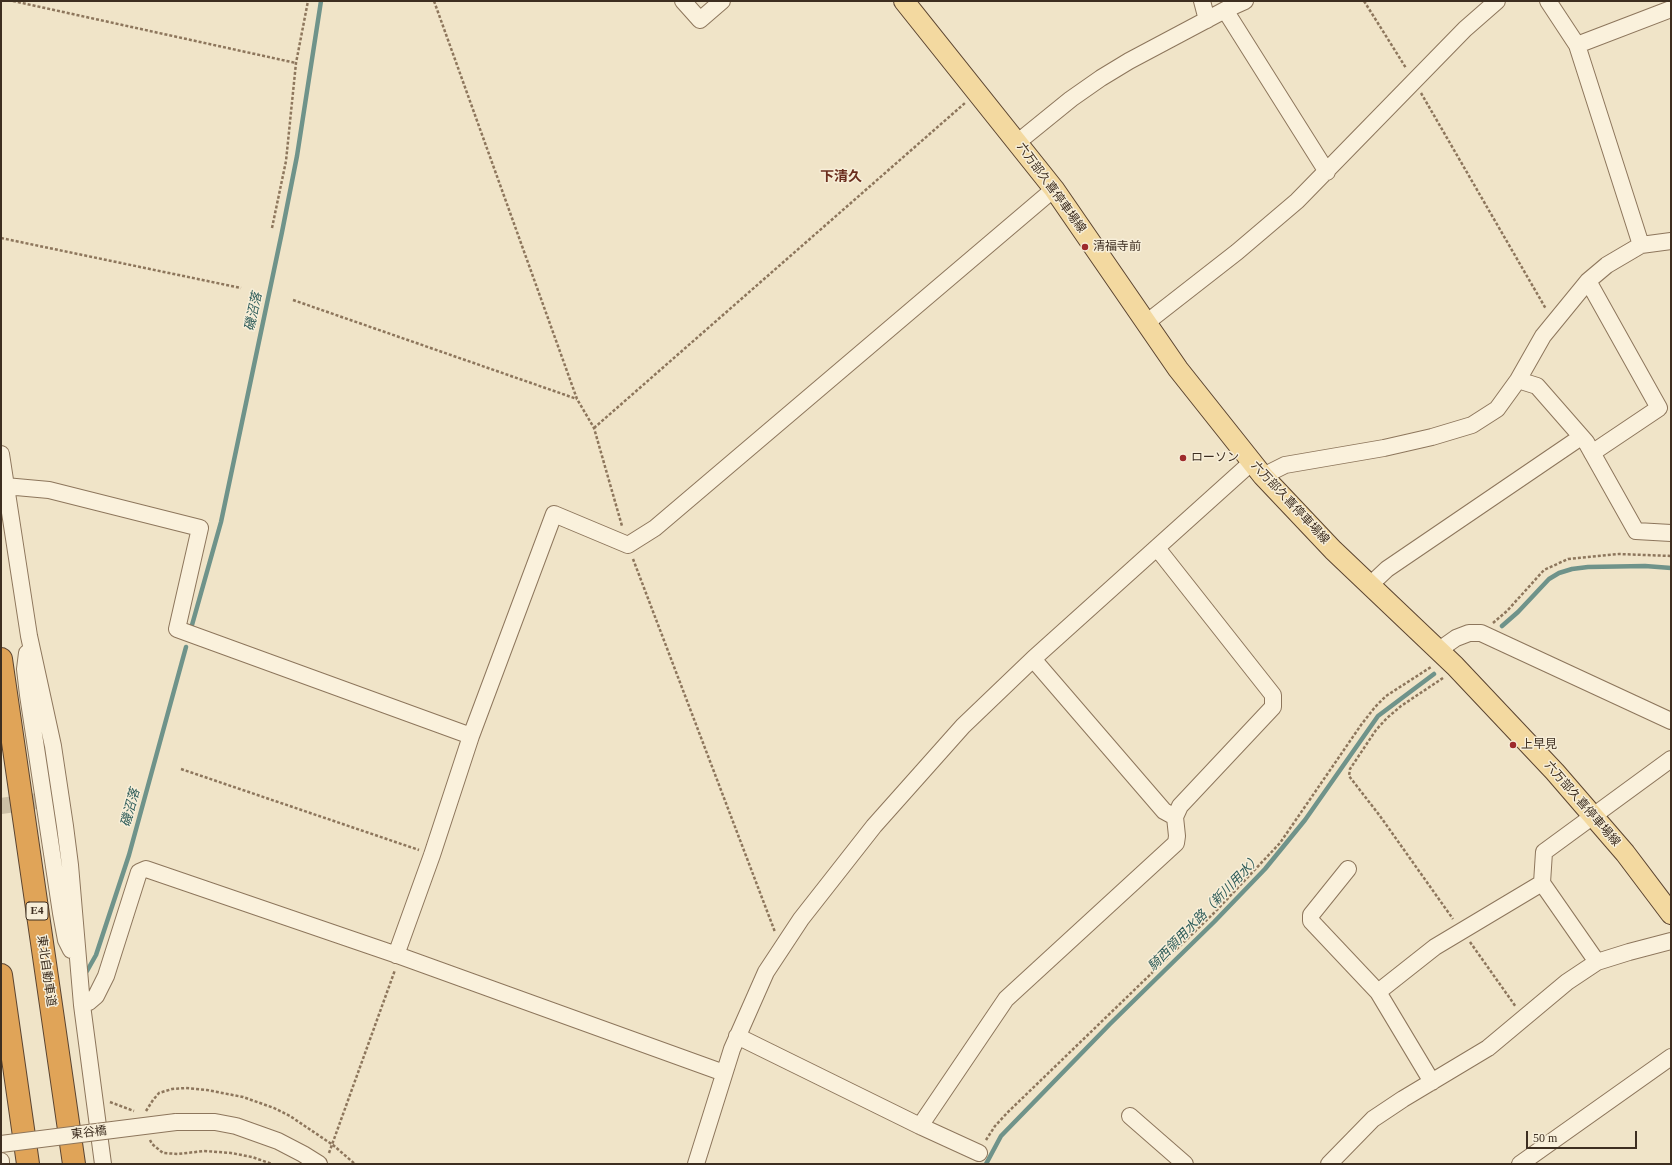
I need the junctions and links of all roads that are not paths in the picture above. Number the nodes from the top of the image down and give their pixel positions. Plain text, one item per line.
1 (684, 1) edge
2 (722, 1) edge
3 (904, 1) edge
4 (1202, 1) edge
5 (1245, 1) edge
6 (1497, 1) edge
7 (1548, 1) edge
8 (1671, 9) edge
9 (1225, 10) junction
10 (1207, 20) junction
11 (1577, 45) junction
12 (1018, 142) junction
13 (1327, 172) junction
14 (1054, 189) junction
15 (1671, 242) edge
16 (1641, 245) junction
17 (1588, 281) junction
18 (1146, 323) junction
19 (1518, 380) junction
20 (1581, 437) junction
21 (1592, 453) junction
22 (1, 454) edge
23 (1258, 469) junction
24 (5, 486) junction
25 (1671, 533) edge
26 (1156, 548) junction
27 (1370, 585) junction
28 (1, 658) edge
29 (1436, 658) junction
30 (1033, 659) junction
31 (1671, 721) edge
32 (471, 736) junction
33 (1671, 759) edge
34 (1594, 816) junction
35 (1175, 817) junction
36 (1348, 869) dead end
37 (1542, 883) junction
38 (1671, 914) edge
39 (1671, 941) edge
40 (398, 956) junction
41 (1597, 962) junction
42 (1, 975) edge
43 (1378, 992) junction
44 (82, 1005) junction
45 (737, 1036) junction
46 (1671, 1056) edge
47 (724, 1073) junction
48 (1432, 1082) junction
49 (1130, 1116) dead end
50 (920, 1126) junction
51 (1, 1144) edge
52 (979, 1153) road end
53 (324, 1160) edge
54 (1, 1161) edge
55 (2, 1164) edge
56 (28, 1164) edge
57 (74, 1164) edge
58 (103, 1164) edge
59 (696, 1164) edge
60 (1185, 1164) edge
61 (1329, 1164) edge
62 (1520, 1164) edge

1 - 2 street
3 - 12 main road, 六万部久喜停車場線
4 - 10 street
5 - 9 street
6 - 13 street
7 - 11 street
8 - 11 street
9 - 10 street
9 - 13 street
10 - 12 street
11 - 16 street
12 - 14 main road, 六万部久喜停車場線
13 - 18 street
14 - 18 main road, 六万部久喜停車場線
14 - 32 street
15 - 16 street
16 - 17 street
17 - 19 street
17 - 21 street
18 - 23 main road, 六万部久喜停車場線
19 - 20 street
19 - 23 street
20 - 21 street
20 - 27 street
21 - 25 street
22 - 24 street
23 - 26 street
23 - 27 main road, 六万部久喜停車場線
24 - 32 street
24 - 44 street
26 - 30 street
26 - 35 street
27 - 29 main road, 六万部久喜停車場線
28 - 57 highway, 東北自動車道 / E4
29 - 31 street
29 - 34 main road, 六万部久喜停車場線
30 - 35 street
30 - 45 street
32 - 40 street
33 - 34 street
34 - 37 street
34 - 38 main road, 六万部久喜停車場線
35 - 50 street
36 - 43 street
37 - 41 street
37 - 43 street
39 - 41 street
40 - 44 street
40 - 47 street
41 - 48 street
42 - 56 highway
43 - 48 street
44 - 58 street
45 - 47 street
45 - 50 street
46 - 62 street
47 - 59 street
48 - 61 street
49 - 60 street
50 - 52 street
51 - 53 street, 東谷橋, bridge
54 - 55 street

